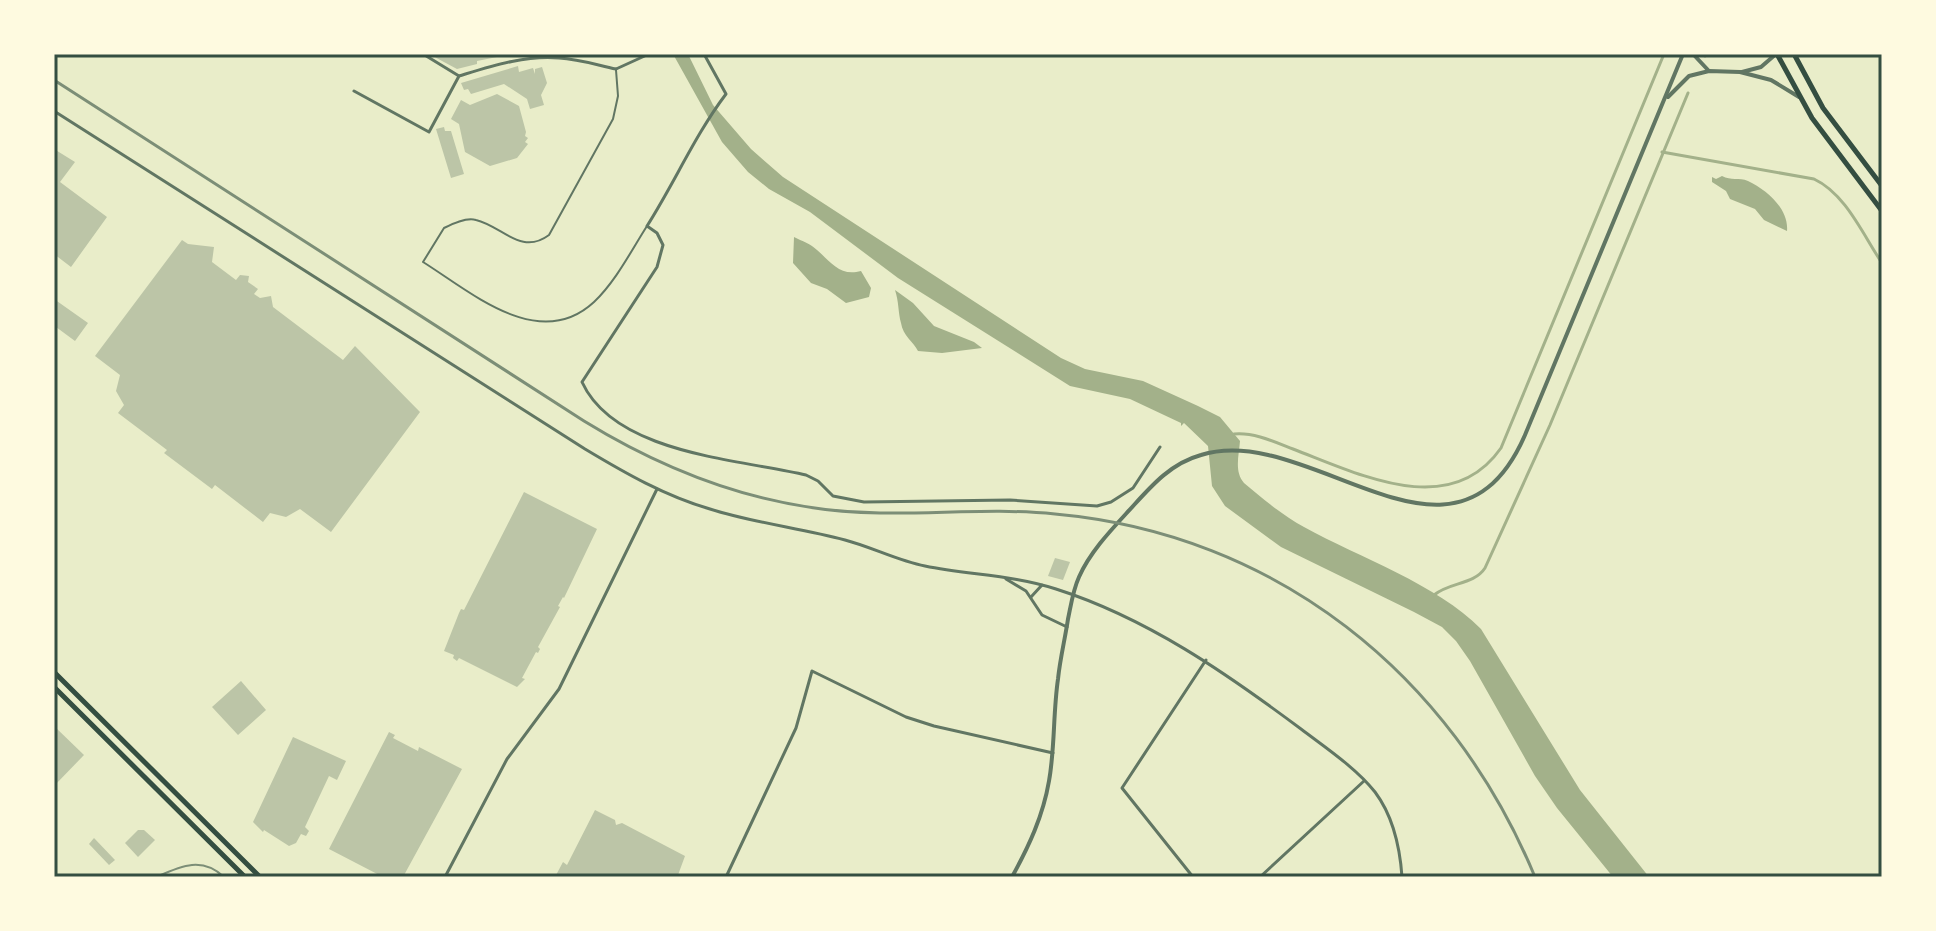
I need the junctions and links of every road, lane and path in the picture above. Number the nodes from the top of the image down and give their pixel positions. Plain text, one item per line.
1 (423, 54) edge
2 (704, 54) edge
3 (1683, 54) edge
4 (1693, 54) edge
5 (1777, 54) edge
6 (1794, 54) edge
7 (647, 55) edge
8 (616, 69) junction
9 (1709, 71) junction
10 (1740, 72) junction
11 (459, 76) junction
12 (354, 91) dead end
13 (1800, 98) junction
14 (1664, 102) junction
15 (54, 111) edge
16 (1882, 186) edge
17 (1882, 211) edge
18 (647, 226) junction
19 (1160, 447) dead end
20 (1133, 488) junction
21 (657, 489) junction
22 (1142, 496) junction
23 (1003, 577) junction
24 (1042, 585) junction
25 (1073, 595) junction
26 (1031, 598) junction
27 (1067, 627) junction
28 (1206, 660) junction
29 (54, 672) edge
30 (54, 687) edge
31 (1053, 753) junction
32 (1364, 781) junction
33 (245, 877) edge
34 (260, 877) edge
35 (445, 877) edge
36 (726, 877) edge
37 (1012, 877) edge
38 (1193, 877) edge
39 (1260, 877) edge
40 (1402, 877) edge

1 - 11 street
2 - 18 street
3 - 14 street
4 - 9 street
5 - 10 street
5 - 13 main road
6 - 16 main road
7 - 8 street
8 - 11 street
8 - 18 lane
9 - 10 street
9 - 14 street
10 - 13 street
11 - 12 street
13 - 17 main road
14 - 22 street
15 - 21 street
18 - 20 street
19 - 20 street
20 - 22 street
21 - 23 street
21 - 35 street
22 - 25 street
23 - 24 street
23 - 26 street
24 - 25 street
24 - 26 street
25 - 27 street
25 - 28 street
26 - 27 street
27 - 31 street
28 - 32 street
28 - 38 street
29 - 34 main road
30 - 33 main road
31 - 36 street
31 - 37 street
32 - 39 street
32 - 40 street

